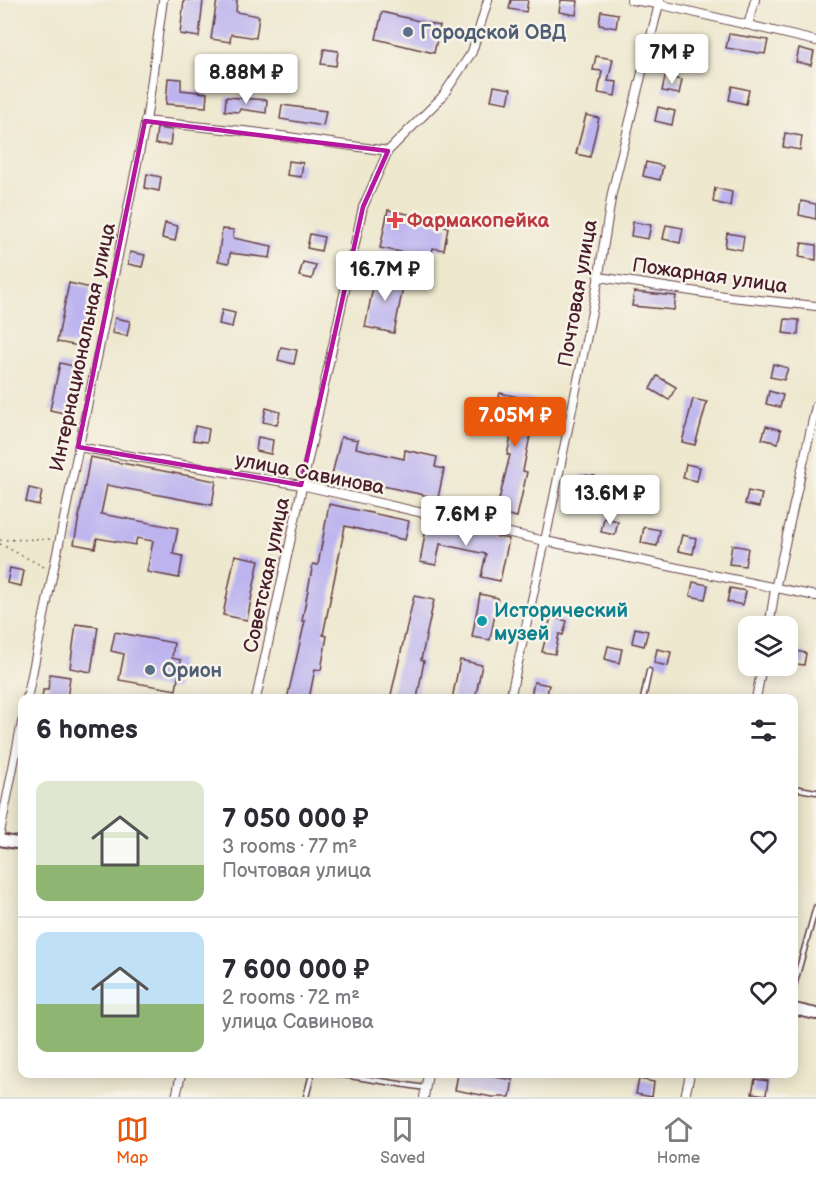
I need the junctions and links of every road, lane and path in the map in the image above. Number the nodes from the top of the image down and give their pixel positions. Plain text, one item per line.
1 (163, 0) edge
2 (489, 0) edge
3 (631, 0) edge
4 (755, 0) edge
5 (659, 2) edge
6 (748, 25) junction
7 (816, 41) edge
8 (145, 121) junction
9 (388, 151) junction
10 (599, 276) junction
11 (816, 306) edge
12 (816, 406) edge
13 (78, 447) junction
14 (302, 485) junction
15 (59, 539) junction
16 (0, 540) edge
17 (545, 541) junction
18 (0, 543) edge
19 (53, 572) junction
20 (775, 589) junction
21 (816, 596) edge
22 (770, 616) edge
23 (649, 671) dead end
24 (760, 676) edge
25 (28, 694) edge
26 (257, 694) edge
27 (511, 694) edge
28 (644, 694) edge
29 (757, 694) edge
30 (18, 742) edge
31 (798, 789) edge
32 (816, 792) edge
33 (0, 833) edge
34 (0, 840) edge
35 (18, 843) edge
36 (816, 907) edge
37 (798, 972) edge
38 (798, 1010) edge
39 (816, 1014) edge
40 (180, 1078) edge
41 (311, 1078) edge
42 (362, 1078) edge
43 (428, 1078) edge
44 (689, 1078) edge
45 (426, 1088) junction
46 (176, 1097) edge
47 (306, 1097) edge
48 (424, 1097) edge
49 (685, 1097) edge

1 - 8 street, Интернациональная улица
2 - 9 street, Советская улица
3 - 5 street
4 - 6 street
5 - 6 street
5 - 10 street, Почтовая улица
6 - 7 street
8 - 9 street
8 - 13 street, Интернациональная улица
9 - 14 street, Советская улица
10 - 11 street, Пожарная улица
10 - 17 street, Почтовая улица
12 - 20 street
13 - 14 street, улица Савинова
13 - 15 street, Интернациональная улица
14 - 17 street, улица Савинова
14 - 26 street, Советская улица
15 - 16 path
15 - 19 street, Интернациональная улица
17 - 20 street, улица Савинова
17 - 27 street, Почтовая улица
18 - 19 path
19 - 25 street, Интернациональная улица
20 - 21 street, улица Савинова
20 - 22 street
23 - 28 lane
24 - 29 street
30 - 33 street
31 - 32 lane
34 - 35 street
36 - 37 lane
38 - 39 street
40 - 46 street
41 - 47 lane
42 - 45 lane
43 - 45 street
44 - 49 street
45 - 48 street

